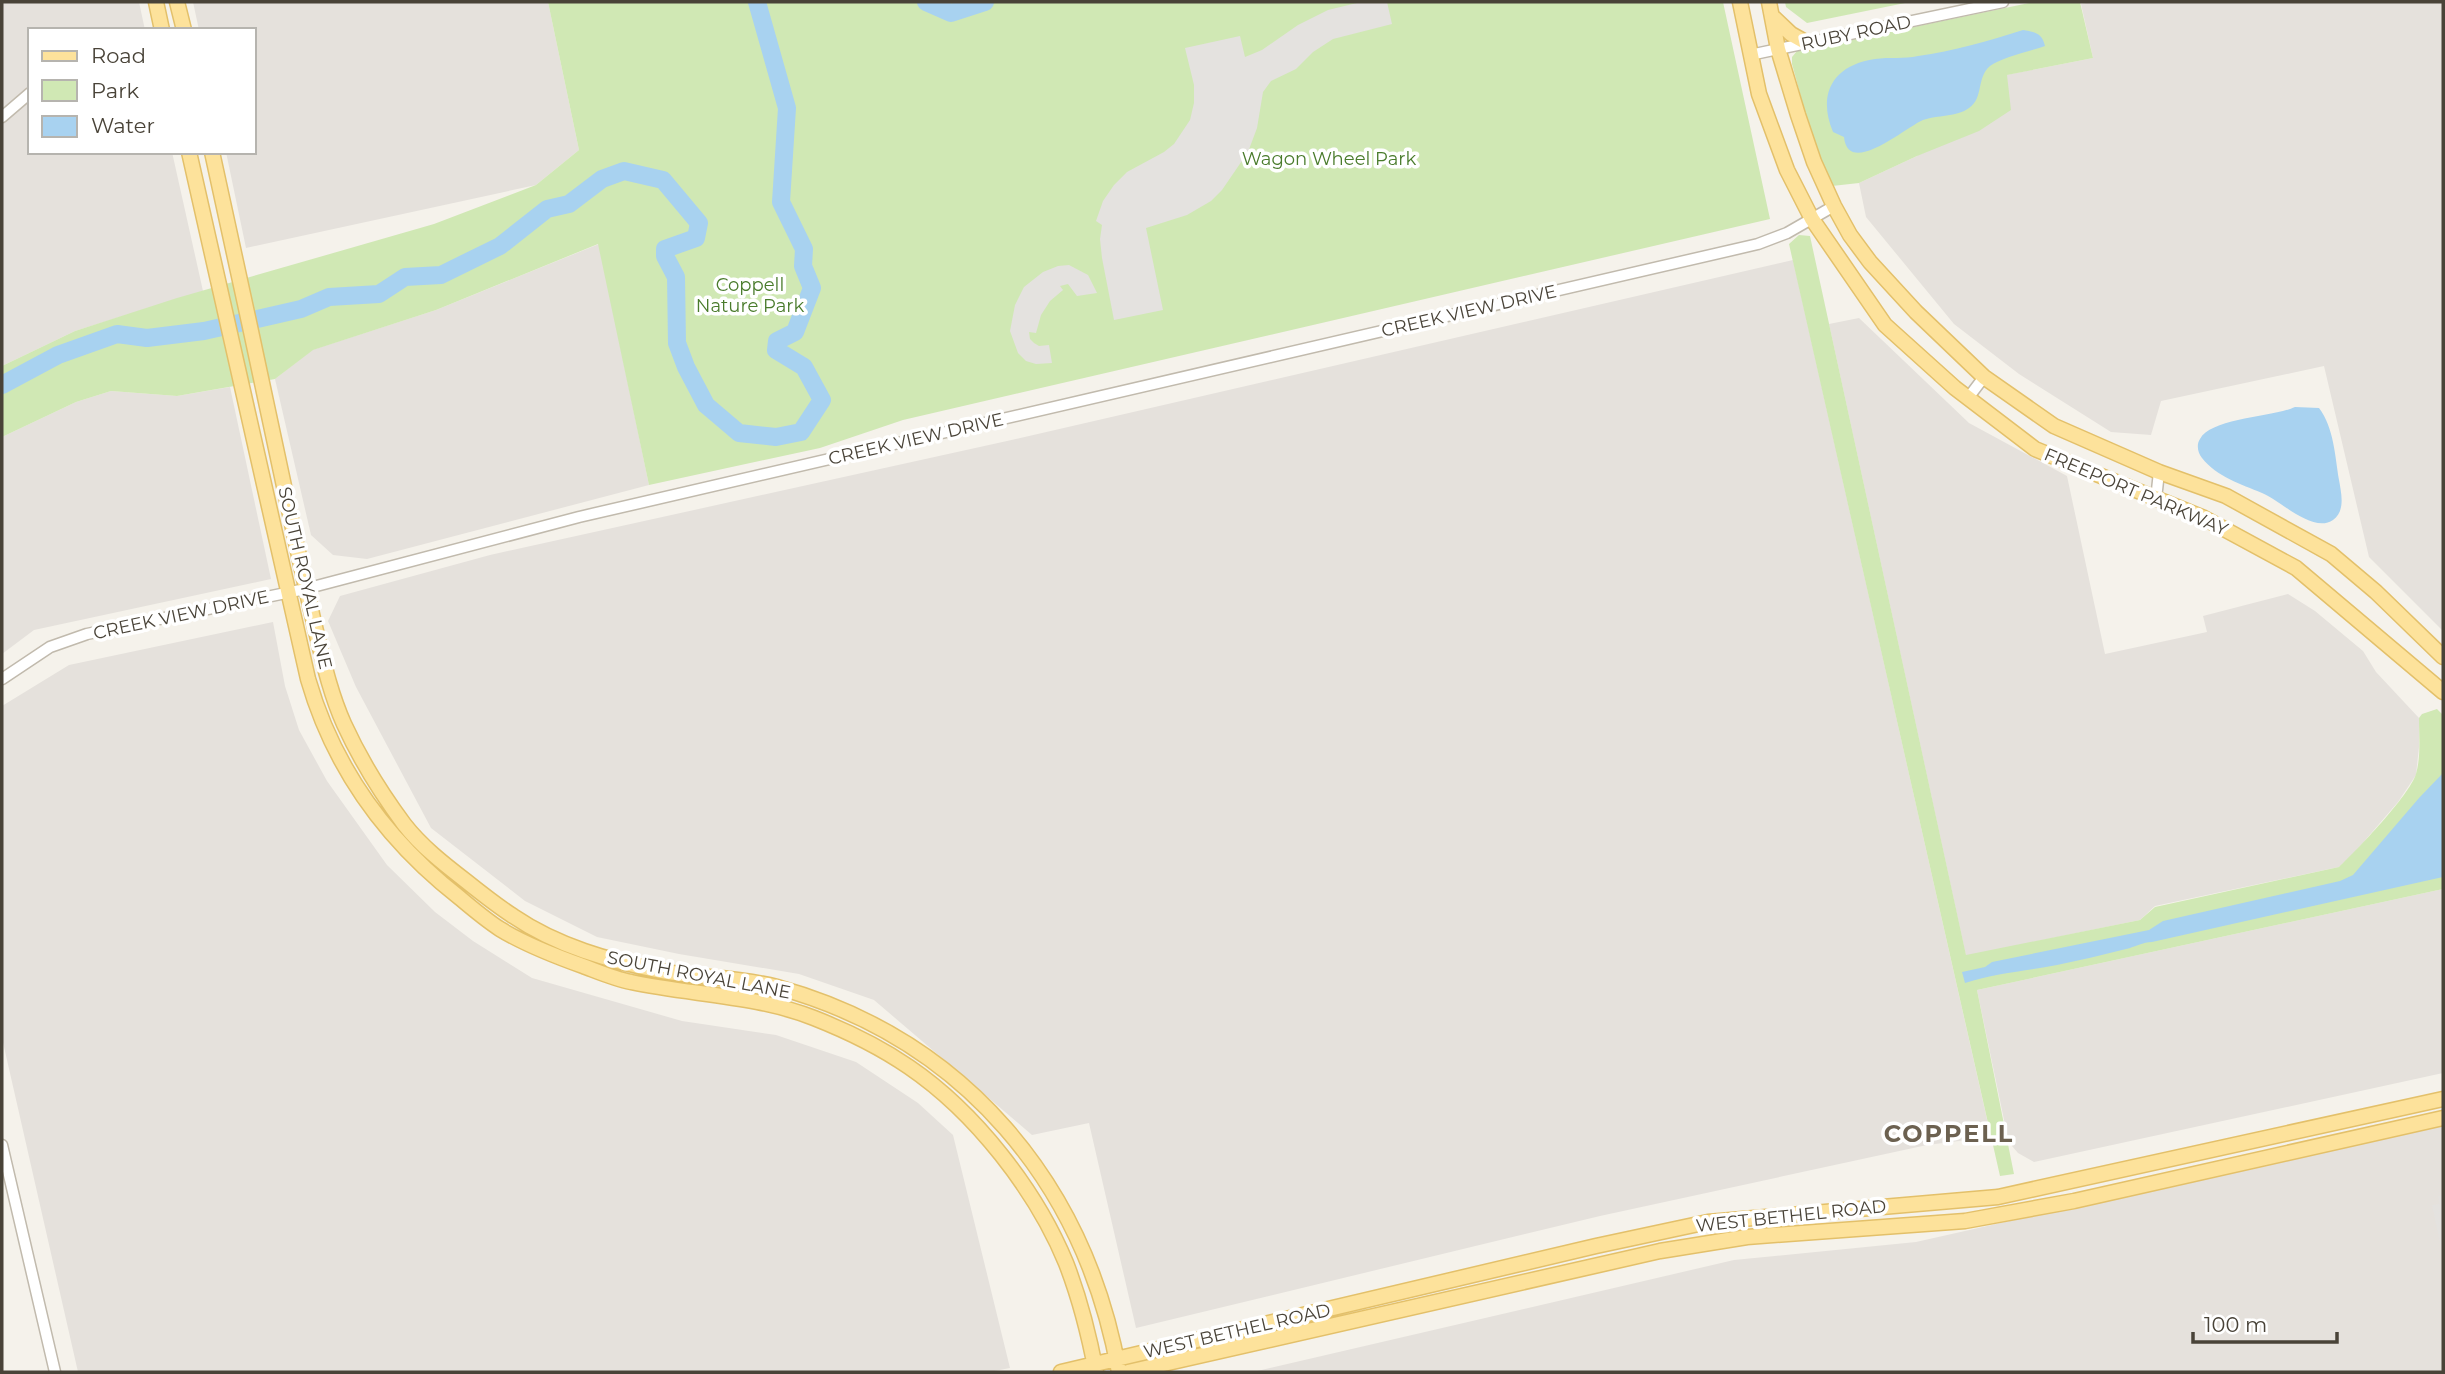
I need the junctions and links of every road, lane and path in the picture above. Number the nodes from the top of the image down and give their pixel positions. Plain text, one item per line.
1 (156, 2) edge
2 (177, 2) edge
3 (1740, 2) edge
4 (2003, 2) edge
5 (1770, 8) edge
6 (162, 28) edge
7 (184, 28) edge
8 (1807, 43) junction
9 (1778, 49) junction
10 (1750, 55) junction
11 (28, 95) edge
12 (2, 117) edge
13 (189, 154) edge
14 (212, 154) edge
15 (1834, 206) junction
16 (1812, 219) junction
17 (1984, 377) junction
18 (1968, 398) junction
19 (244, 400) junction
20 (273, 435) junction
21 (2160, 471) junction
22 (2156, 499) junction
23 (305, 589) junction
24 (287, 593) junction
25 (2443, 657) edge
26 (2, 679) edge
27 (2443, 691) edge
28 (404, 824) junction
29 (391, 835) junction
30 (744, 980) junction
31 (742, 999) junction
32 (969, 1090) junction
33 (2443, 1100) edge
34 (956, 1107) junction
35 (2443, 1118) edge
36 (2339, 1122) junction
37 (2343, 1140) junction
38 (2, 1145) edge
39 (2047, 1187) junction
40 (2051, 1205) junction
41 (1810, 1212) junction
42 (1811, 1231) junction
43 (1118, 1366) edge
44 (1096, 1368) edge
45 (55, 1372) edge
46 (1061, 1372) edge
47 (1128, 1372) edge

1 - 6 main road
2 - 7 main road
3 - 10 main road, FREEPORT PARKWAY
4 - 8 street, RUBY ROAD
5 - 8 main road
5 - 9 main road, FREEPORT PARKWAY
8 - 9 street, RUBY ROAD
9 - 10 street, RUBY ROAD
9 - 15 main road, FREEPORT PARKWAY
10 - 16 main road, FREEPORT PARKWAY
11 - 12 street
13 - 19 main road, SOUTH ROYAL LANE
14 - 20 main road, SOUTH ROYAL LANE
15 - 16 street, CREEK VIEW DRIVE
15 - 17 main road, FREEPORT PARKWAY
16 - 18 main road, FREEPORT PARKWAY
16 - 23 street, CREEK VIEW DRIVE
17 - 18 street
17 - 21 main road, FREEPORT PARKWAY
18 - 22 main road, FREEPORT PARKWAY
19 - 20 main road
19 - 24 main road, SOUTH ROYAL LANE
20 - 23 main road, SOUTH ROYAL LANE
21 - 22 street
21 - 25 main road, FREEPORT PARKWAY
22 - 27 main road, FREEPORT PARKWAY
23 - 24 street, CREEK VIEW DRIVE
23 - 28 main road, SOUTH ROYAL LANE
24 - 26 street, CREEK VIEW DRIVE
24 - 29 main road, SOUTH ROYAL LANE
28 - 29 main road
28 - 30 main road, SOUTH ROYAL LANE
29 - 31 main road, SOUTH ROYAL LANE
30 - 31 main road
30 - 32 main road, SOUTH ROYAL LANE
31 - 34 main road, SOUTH ROYAL LANE
32 - 34 main road
32 - 43 main road, SOUTH ROYAL LANE
33 - 36 main road, WEST BETHEL ROAD
34 - 44 main road, SOUTH ROYAL LANE
35 - 37 main road, WEST BETHEL ROAD
36 - 37 main road
36 - 39 main road, WEST BETHEL ROAD
37 - 40 main road, WEST BETHEL ROAD
38 - 45 street
39 - 40 main road
39 - 41 main road, WEST BETHEL ROAD
40 - 42 main road, WEST BETHEL ROAD
41 - 42 main road
41 - 43 main road, WEST BETHEL ROAD
42 - 47 main road, WEST BETHEL ROAD
43 - 44 main road, WEST BETHEL ROAD
44 - 46 main road, WEST BETHEL ROAD

